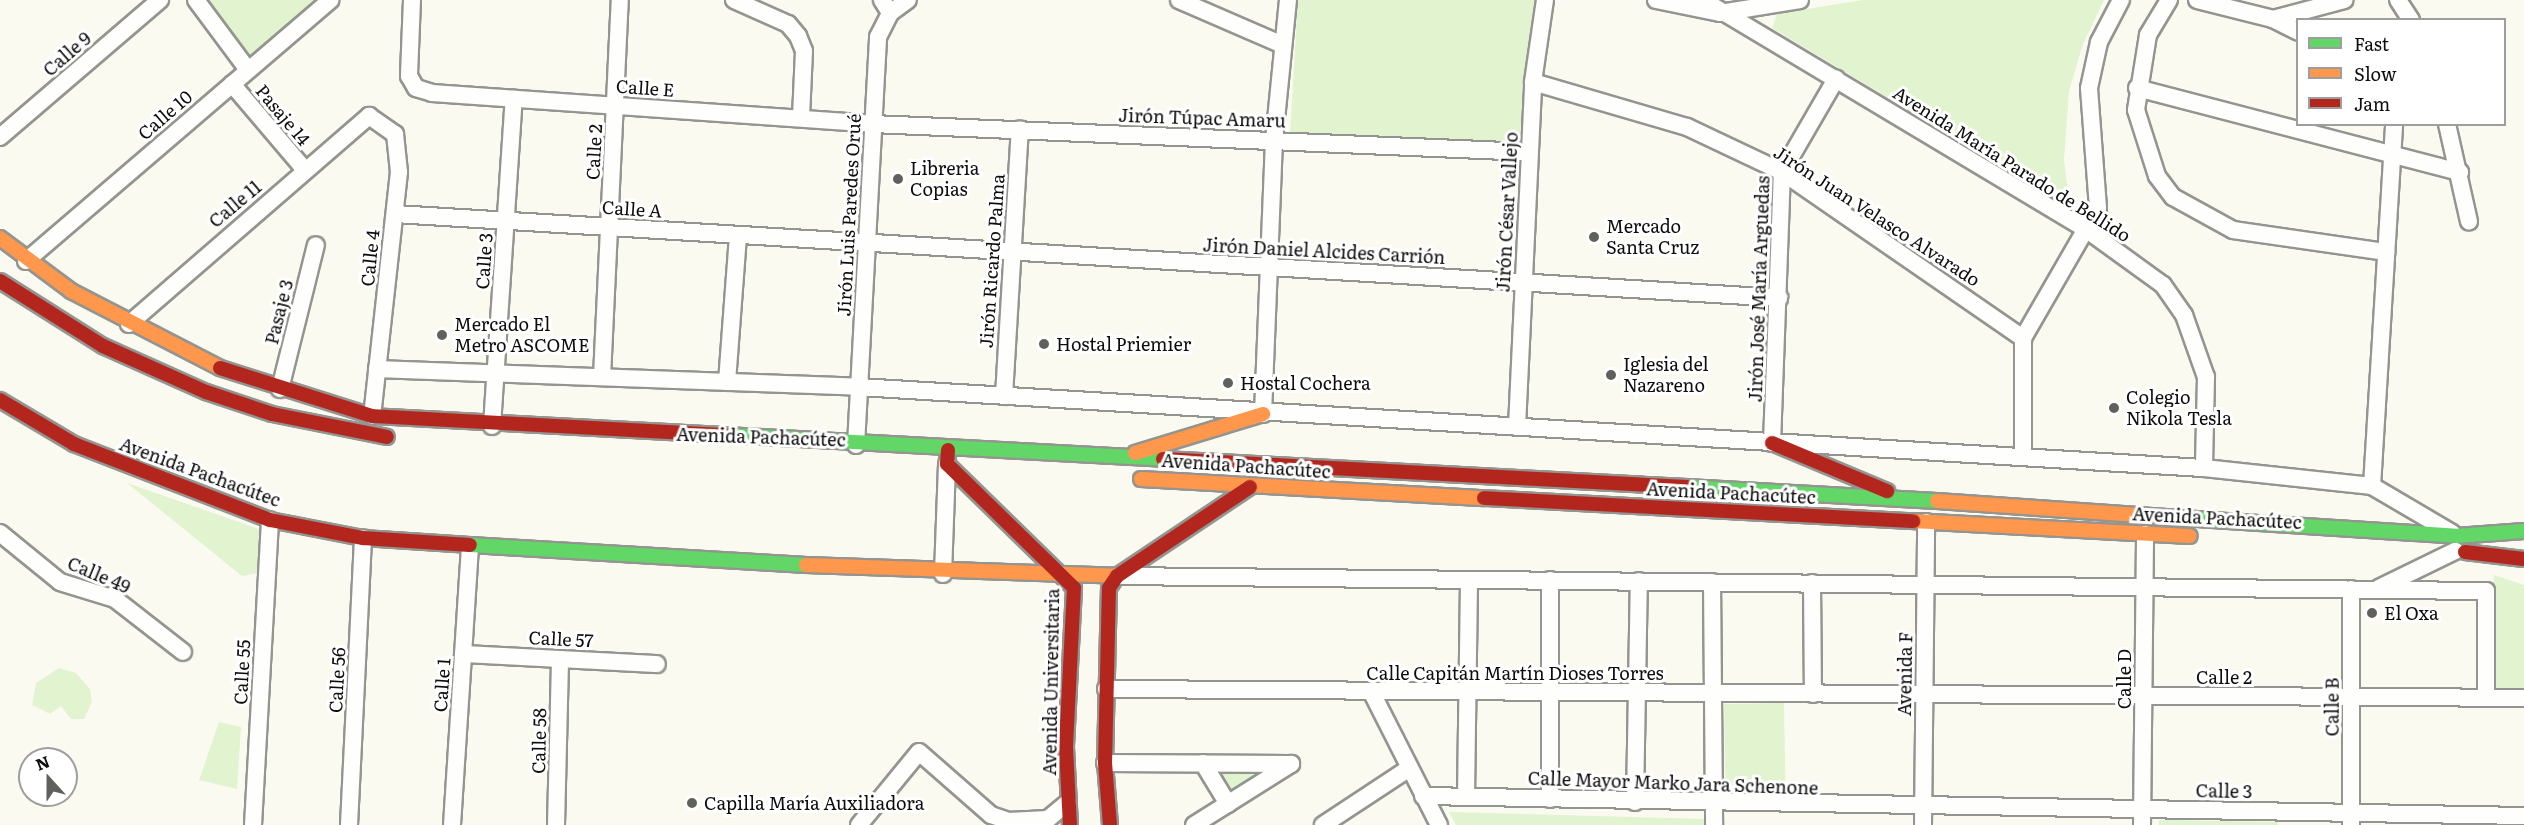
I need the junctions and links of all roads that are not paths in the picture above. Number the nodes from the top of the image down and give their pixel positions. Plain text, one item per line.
1 (160, 0) edge
2 (196, 0) edge
3 (330, 0) edge
4 (412, 0) edge
5 (619, 0) edge
6 (734, 0) edge
7 (908, 0) edge
8 (1179, 0) edge
9 (1288, 0) edge
10 (1545, 0) edge
11 (1656, 0) edge
12 (1703, 0) edge
13 (1800, 0) edge
14 (2121, 0) edge
15 (2169, 0) edge
16 (2198, 0) edge
17 (2345, 0) edge
18 (2398, 0) edge
19 (886, 7) edge
20 (1720, 13) junction
21 (2409, 18) edge
22 (2273, 19) junction
23 (2296, 31) edge
24 (1283, 45) junction
25 (248, 70) junction
26 (1836, 79) junction
27 (1533, 82) junction
28 (232, 84) junction
29 (2137, 88) junction
30 (514, 99) junction
31 (615, 106) junction
32 (369, 116) joint
33 (801, 118) junction
34 (872, 124) junction
35 (2394, 126) edge
36 (2448, 126) edge
37 (1020, 129) junction
38 (0, 137) edge
39 (1274, 140) junction
40 (1529, 152) junction
41 (2392, 153) junction
42 (305, 170) junction
43 (1782, 172) junction
44 (2460, 172) junction
45 (395, 214) junction
46 (506, 220) junction
47 (2469, 222) dead end
48 (610, 227) junction
49 (2087, 230) junction
50 (738, 235) junction
51 (0, 238) edge
52 (867, 243) junction
53 (316, 244) dead end
54 (1012, 251) junction
55 (2386, 252) junction
56 (26, 261) junction
57 (1268, 267) junction
58 (0, 281) edge
59 (1523, 283) junction
60 (1779, 298) junction
61 (129, 324) junction
62 (2023, 338) junction
63 (377, 369) junction
64 (496, 373) junction
65 (602, 377) junction
66 (727, 382) junction
67 (859, 387) junction
68 (280, 389) junction
69 (1004, 396) junction
70 (0, 400) edge
71 (1263, 414) junction
72 (372, 416) junction
73 (492, 426) junction
74 (1517, 427) junction
75 (399, 438) dead end
76 (1772, 443) junction
77 (858, 455) junction
78 (2022, 457) junction
79 (943, 459) junction
80 (1115, 459) junction
81 (970, 466) dead end
82 (2204, 468) junction
83 (1122, 477) dead end
84 (2372, 486) junction
85 (1250, 487) junction
86 (1905, 499) junction
87 (270, 520) junction
88 (1926, 522) junction
89 (2524, 531) edge
90 (0, 533) edge
91 (2145, 534) junction
92 (2202, 537) dead end
93 (363, 538) junction
94 (2283, 541) dead end
95 (2455, 543) junction
96 (470, 548) junction
97 (2524, 559) edge
98 (942, 574) junction
99 (1117, 576) junction
100 (1069, 577) junction
101 (1469, 579) junction
102 (1550, 580) junction
103 (1639, 581) junction
104 (1712, 582) junction
105 (1812, 583) junction
106 (1925, 585) junction
107 (2144, 587) junction
108 (2351, 590) junction
109 (2375, 590) junction
110 (183, 652) dead end
111 (463, 654) junction
112 (560, 658) junction
113 (657, 664) dead end
114 (1106, 689) junction
115 (1371, 691) junction
116 (1468, 692) junction
117 (1550, 692) junction
118 (1637, 693) junction
119 (1713, 694) junction
120 (1813, 694) junction
121 (1924, 695) junction
122 (2143, 696) junction
123 (2351, 697) junction
124 (2486, 698) junction
125 (2524, 698) edge
126 (1105, 763) junction
127 (1203, 763) junction
128 (1408, 769) junction
129 (1423, 796) junction
130 (1466, 797) junction
131 (1550, 799) junction
132 (1068, 802) junction
133 (1635, 802) junction
134 (1228, 804) junction
135 (1714, 804) junction
136 (2524, 816) edge
137 (1923, 817) edge
138 (2142, 817) edge
139 (2351, 819) edge
140 (987, 820) edge
141 (253, 825) edge
142 (349, 825) edge
143 (452, 825) edge
144 (556, 825) edge
145 (859, 825) edge
146 (1070, 825) edge
147 (1110, 825) edge
148 (1194, 825) edge
149 (1323, 825) edge
150 (1439, 825) edge
151 (1714, 825) edge

1 - 38 street, Calle 9
2 - 25 street
3 - 25 street, Calle 10
4 - 30 street, Calle E
5 - 31 street, Calle 2
6 - 33 street
7 - 19 street, Jirón Luis Paredes Orué
8 - 24 street
9 - 24 street
10 - 27 street, Jirón César Vallejo
11 - 20 street
12 - 20 street, Avenida María Parado de Bellido
13 - 20 street
14 - 49 street
15 - 29 street
16 - 22 street
17 - 22 street
18 - 21 street
19 - 34 street, Jirón Luis Paredes Orué
20 - 26 street, Avenida María Parado de Bellido
22 - 23 street
24 - 39 street
25 - 28 street, Calle 10
26 - 43 street, Jirón José María Arguedas
26 - 49 street, Avenida María Parado de Bellido
27 - 40 street, Jirón César Vallejo
27 - 43 street, Jirón Juan Velasco Alvarado
28 - 42 street, Pasaje 14
28 - 56 street, Calle 10
29 - 41 street
29 - 55 street
30 - 31 street, Calle E
30 - 46 street, Calle 3
31 - 33 street, Calle E
31 - 48 street, Calle 2
32 - 42 street, Calle 11
32 - 45 street, Calle 4
33 - 34 street, Calle E
34 - 37 street, Jirón Túpac Amaru
34 - 52 street, Jirón Luis Paredes Orué
35 - 41 street
36 - 44 street
37 - 39 street, Jirón Túpac Amaru
37 - 54 street, Jirón Ricardo Palma
39 - 40 street, Jirón Túpac Amaru
39 - 57 street
40 - 59 street, Jirón César Vallejo
41 - 44 street
41 - 55 street
42 - 61 street, Calle 11
43 - 60 street, Jirón José María Arguedas
43 - 62 street, Jirón Juan Velasco Alvarado
44 - 47 street
45 - 46 street, Calle A
45 - 63 street, Calle 4
46 - 48 street, Calle A
46 - 64 street, Calle 3
48 - 50 street, Calle A
48 - 65 street, Calle 2
49 - 62 street
49 - 82 street, Avenida María Parado de Bellido
50 - 52 street, Calle A
50 - 66 street
51 - 56 main road, Avenida Pachacútec
52 - 54 street, Jirón Daniel Alcides Carrión
52 - 67 street, Jirón Luis Paredes Orué
53 - 68 street, Pasaje 3
54 - 57 street, Jirón Daniel Alcides Carrión
54 - 69 street, Jirón Ricardo Palma
55 - 84 street
56 - 61 main road, Avenida Pachacútec
57 - 59 street, Jirón Daniel Alcides Carrión
57 - 71 street
58 - 75 main road
59 - 60 street, Jirón Daniel Alcides Carrión
59 - 74 street, Jirón César Vallejo
60 - 76 street, Jirón José María Arguedas
61 - 68 main road, Avenida Pachacútec
62 - 78 street
63 - 64 street, Avenida Pachacútec
63 - 72 street, Calle 4
64 - 65 street, Avenida Pachacútec
64 - 73 street, Calle 3
65 - 66 street, Avenida Pachacútec
66 - 67 street, Avenida Pachacútec
67 - 69 street, Avenida Pachacútec
67 - 77 street, Jirón Luis Paredes Orué
68 - 72 main road, Avenida Pachacútec
69 - 71 street, Avenida Pachacútec
70 - 87 main road, Avenida Pachacútec
71 - 74 street, Avenida Pachacútec
71 - 80 main road
72 - 73 main road, Avenida Pachacútec
73 - 77 main road, Avenida Pachacútec
74 - 76 street, Avenida Pachacútec
76 - 78 street, Avenida Pachacútec
76 - 86 main road
77 - 79 main road, Avenida Pachacútec
78 - 82 street, Avenida Pachacútec
79 - 80 main road, Avenida Pachacútec
79 - 81 main road, Avenida Pachacútec
79 - 98 street
79 - 100 main road, Avenida Universitaria
80 - 86 main road, Avenida Pachacútec
82 - 84 street, Avenida Pachacútec
83 - 85 main road, Avenida Pachacútec
84 - 95 street, Avenida Pachacútec
85 - 88 main road, Avenida Pachacútec
85 - 99 main road
86 - 95 main road, Avenida Pachacútec
87 - 93 main road, Avenida Pachacútec
87 - 141 street, Calle 55
88 - 91 main road, Avenida Pachacútec
88 - 106 street, Avenida F
89 - 95 main road, Avenida Pachacútec
90 - 110 street, Calle 49
91 - 92 main road, Avenida Pachacútec
91 - 107 street, Calle D
93 - 96 main road, Avenida Pachacútec
93 - 142 street, Calle 56
94 - 95 main road, Avenida Pachacútec
95 - 97 main road, Avenida Pachacútec
95 - 109 street
96 - 98 main road, Avenida Pachacútec
96 - 111 street, Calle 1
98 - 100 main road, Avenida Pachacútec
99 - 100 main road, Avenida Pachacútec
99 - 101 street, Avenida Pachacútec
99 - 114 main road
100 - 132 main road, Avenida Universitaria
101 - 102 street, Avenida Pachacútec
101 - 116 street
102 - 103 street, Avenida Pachacútec
102 - 117 street
103 - 104 street, Avenida Pachacútec
103 - 118 street
104 - 105 street, Avenida Pachacútec
104 - 119 street
105 - 106 street, Avenida Pachacútec
105 - 120 street
106 - 107 street, Avenida Pachacútec
106 - 121 street, Avenida F
107 - 108 street, Avenida Pachacútec
107 - 122 street, Calle D
108 - 109 street, Avenida Pachacútec
108 - 123 street, Calle B
109 - 124 street, Avenida Pachacútec
111 - 112 street, Calle 57
111 - 143 street, Calle 1
112 - 113 street, Calle 57
112 - 144 street, Calle 58
114 - 115 street, Calle Capitán Martín Dioses Torres
114 - 126 main road
115 - 116 street, Calle Capitán Martín Dioses Torres
115 - 128 street
116 - 117 street, Calle Capitán Martín Dioses Torres
116 - 130 street
117 - 118 street, Calle Capitán Martín Dioses Torres
117 - 131 street
118 - 119 street, Calle Capitán Martín Dioses Torres
118 - 133 street
119 - 120 street, Calle Capitán Martín Dioses Torres
119 - 135 street
120 - 121 street, Calle Capitán Martín Dioses Torres
121 - 122 street, Calle 2
121 - 137 street, Avenida F
122 - 123 street, Calle 2
122 - 138 street, Calle D
123 - 124 street, Calle 2
123 - 139 street, Calle B
124 - 125 street, Calle 2
126 - 127 street
126 - 147 main road
127 - 134 street
127 - 134 street
128 - 129 street
128 - 149 street
129 - 130 street, Calle Mayor Marko Jara Schenone
129 - 150 street
130 - 131 street, Calle Mayor Marko Jara Schenone
131 - 133 street, Calle Mayor Marko Jara Schenone
132 - 140 street
132 - 146 main road, Avenida Universitaria
133 - 135 street, Calle Mayor Marko Jara Schenone
134 - 148 street
135 - 137 street, Calle Mayor Marko Jara Schenone
135 - 151 street
136 - 139 street, Calle 3
137 - 138 street, Calle 3
138 - 139 street, Calle 3
140 - 145 street

